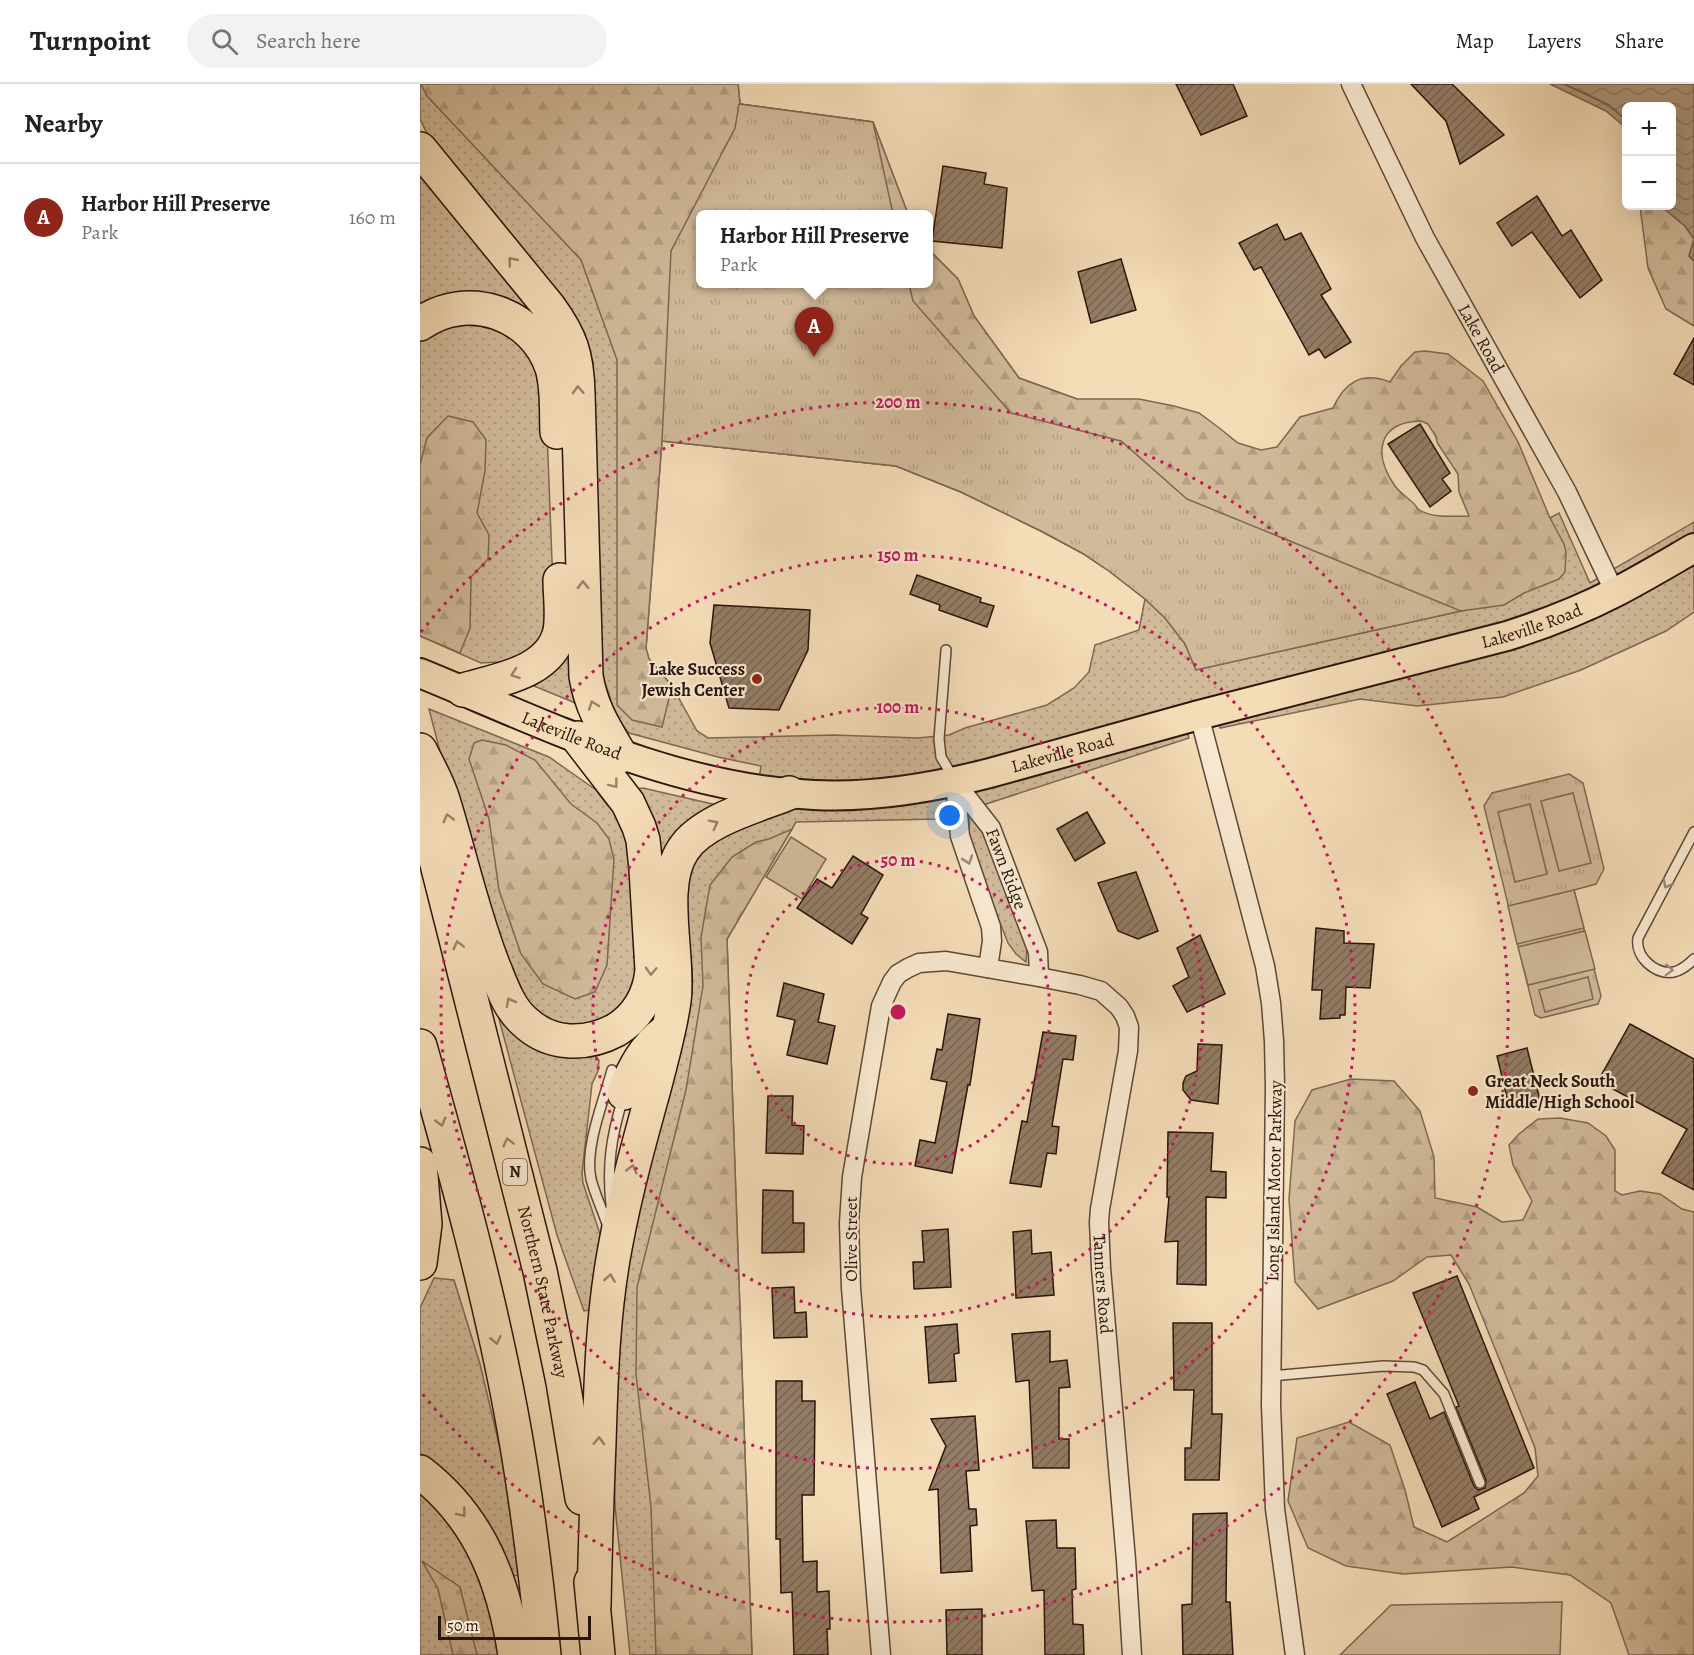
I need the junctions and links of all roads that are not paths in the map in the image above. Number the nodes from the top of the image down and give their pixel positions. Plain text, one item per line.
1 (1351, 84) edge
2 (420, 149) edge
3 (420, 324) edge
4 (1694, 548) edge
5 (1615, 593) junction
6 (946, 650) dead end
7 (425, 675) edge
8 (463, 690) junction
9 (1199, 715) junction
10 (578, 738) junction
11 (420, 750) edge
12 (621, 756) junction
13 (955, 782) junction
14 (789, 793) junction
15 (420, 796) edge
16 (1694, 832) edge
17 (1694, 959) edge
18 (988, 968) junction
19 (1039, 977) junction
20 (669, 1029) junction
21 (585, 1041) junction
22 (420, 1046) edge
23 (618, 1081) junction
24 (420, 1164) edge
25 (615, 1246) junction
26 (420, 1263) edge
27 (1271, 1376) junction
28 (420, 1472) edge
29 (1480, 1484) dead end
30 (594, 1605) junction
31 (515, 1655) edge
32 (544, 1655) edge
33 (598, 1655) edge
34 (881, 1655) edge
35 (1132, 1655) edge
36 (1295, 1655) edge

1 - 5 street, Lake Road
12 -> 2 highway
3 -> 8 highway
4 - 5 main road, Lakeville Road
5 - 9 main road, Lakeville Road
6 - 13 lane
7 - 8 main road, Lakeville Road
8 - 10 main road, Lakeville Road
9 - 13 main road, Lakeville Road
9 - 27 street, Long Island Motor Parkway
10 - 12 main road, Lakeville Road
10 -> 21 highway
21 -> 11 highway
12 - 14 main road, Lakeville Road
13 - 14 main road, Lakeville Road
13 -> 18 street, Fawn Ridge
13 - 19 street, Fawn Ridge
20 -> 14 highway
30 -> 15 highway, Northern State Parkway / N
16 -> 17 lane
18 - 19 street, Olive Street
18 - 34 street, Olive Street
19 - 35 street, Tanners Road
20 - 23 highway
25 -> 20 highway
21 - 23 highway
22 -> 32 highway
23 - 25 lane
23 - 25 lane
24 - 26 highway
30 -> 25 highway
27 - 29 lane
27 - 36 street, Long Island Motor Parkway
28 -> 31 highway
30 - 33 highway, Northern State Parkway / N

